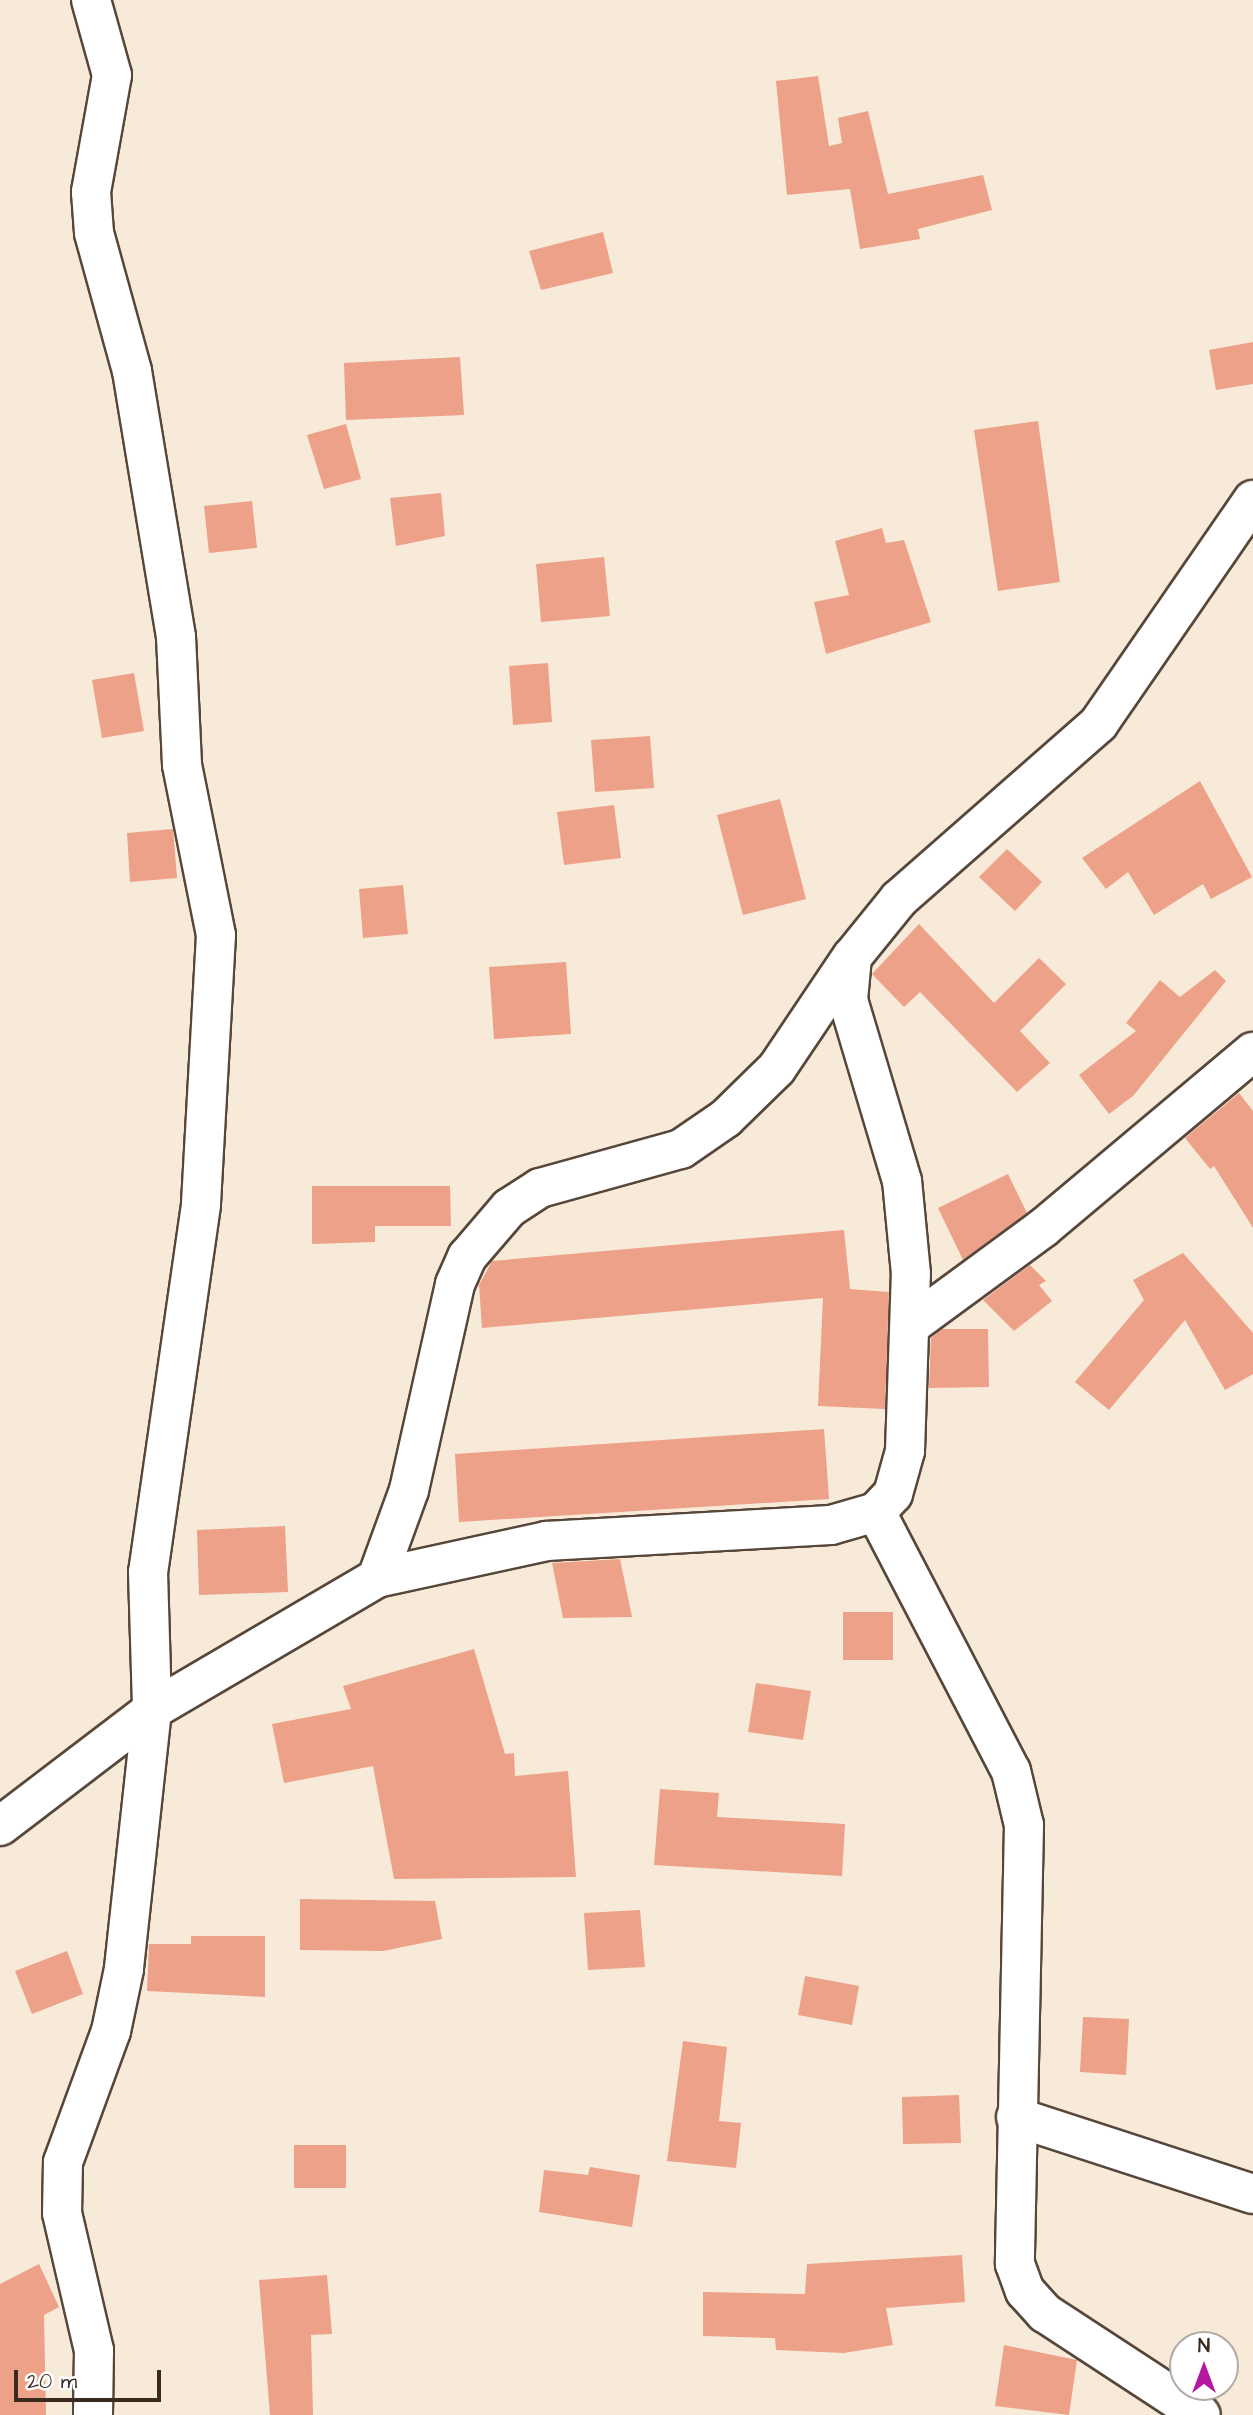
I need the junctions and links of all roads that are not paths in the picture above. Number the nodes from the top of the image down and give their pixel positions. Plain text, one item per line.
1 (91, 0) edge
2 (1253, 500) edge
3 (852, 957) junction
4 (1253, 1052) edge
5 (911, 1325) junction
6 (876, 1512) junction
7 (377, 1578) junction
8 (152, 1710) junction
9 (0, 1826) edge
10 (1016, 2116) junction
11 (1253, 2194) edge
12 (93, 2415) edge
13 (1201, 2415) edge

1 - 8 street
2 - 3 street
3 - 5 street
3 - 7 street
4 - 5 street
5 - 6 street
6 - 7 street
6 - 10 street
7 - 8 street
8 - 9 street
8 - 12 street
10 - 11 street
10 - 13 street

